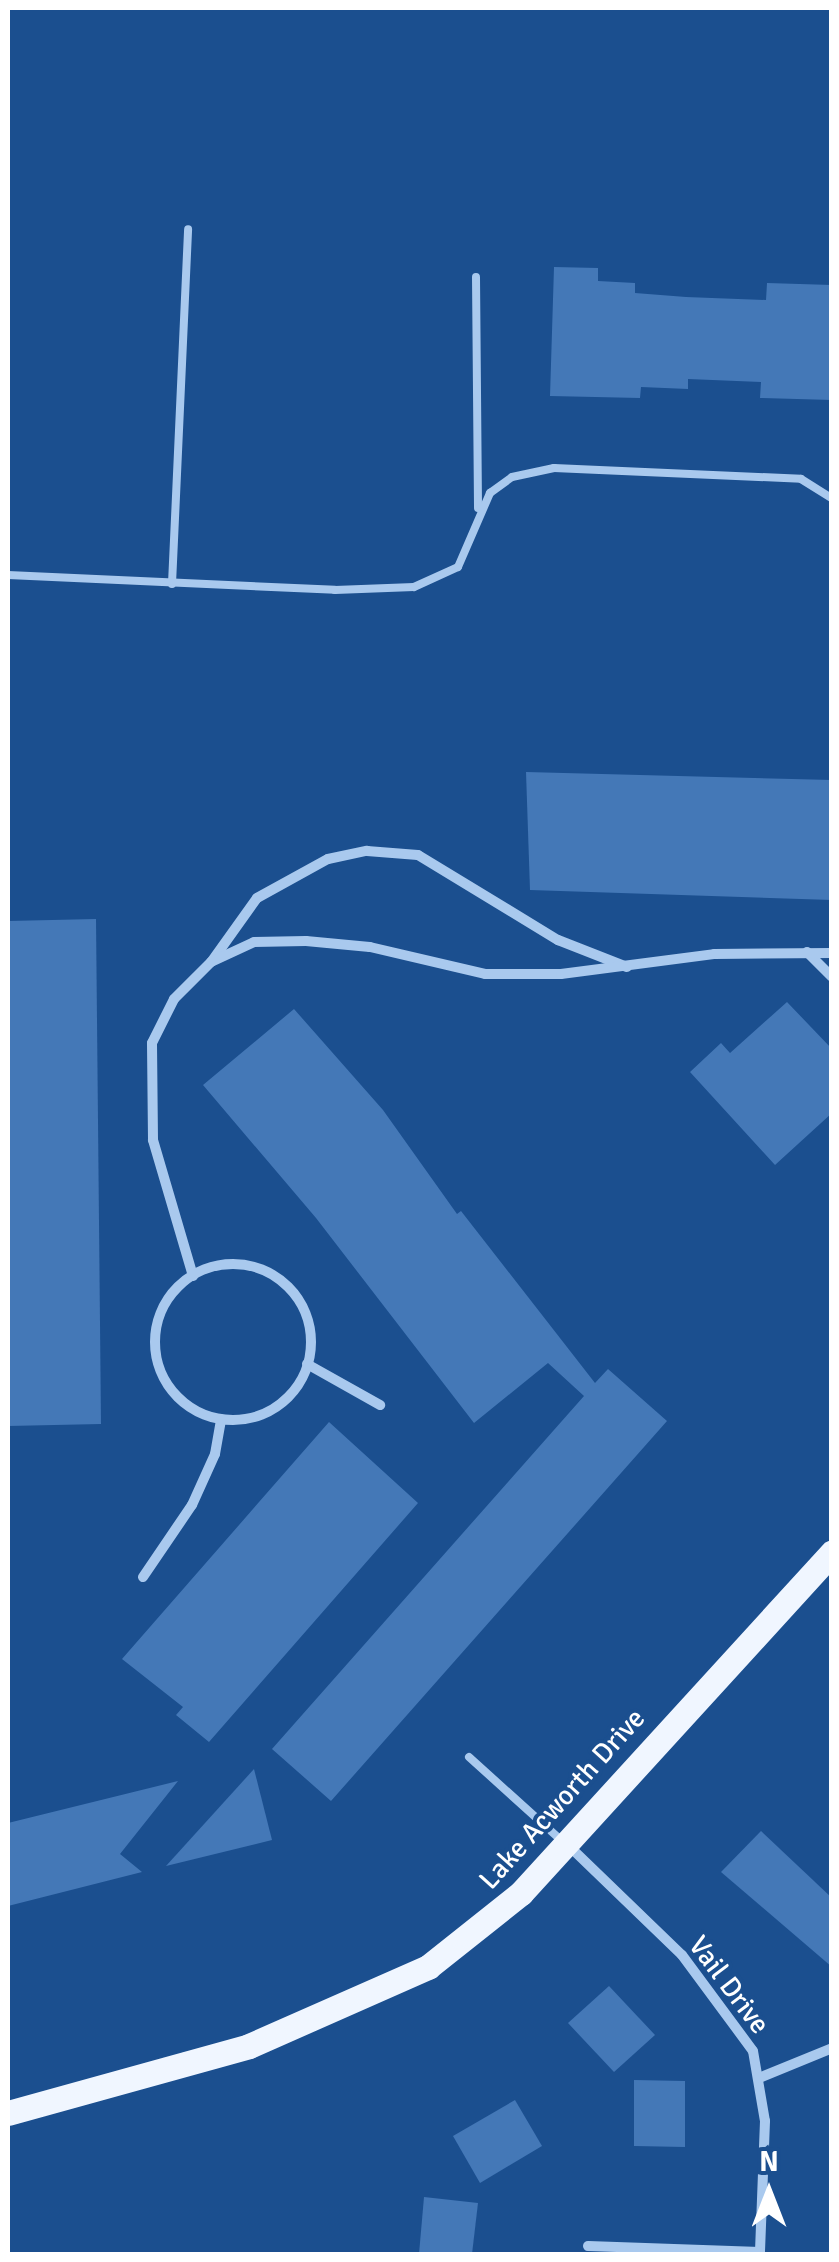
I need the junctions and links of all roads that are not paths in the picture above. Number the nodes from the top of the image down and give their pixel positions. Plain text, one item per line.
1 (188, 229) dead end
2 (476, 277) dead end
3 (832, 498) edge
4 (478, 510) junction
5 (8, 575) edge
6 (172, 584) junction
7 (807, 952) junction
8 (832, 953) edge
9 (212, 962) junction
10 (630, 968) junction
11 (832, 977) edge
12 (193, 1276) junction
13 (307, 1364) junction
14 (380, 1406) dead end
15 (221, 1420) junction
16 (832, 1554) edge
17 (143, 1577) dead end
18 (469, 1757) dead end
19 (567, 1845) junction
20 (832, 2048) edge
21 (759, 2078) junction
22 (8, 2114) edge
23 (588, 2246) dead end
24 (760, 2253) edge

1 - 6 lane
2 - 4 lane
3 - 4 lane
4 - 6 lane
5 - 6 lane
7 - 8 street
7 - 10 street
7 - 11 street
9 - 10 street
9 - 10 street
9 - 12 street
12 - 13 street
12 - 15 street
13 - 14 street
13 - 15 street
15 - 17 street
16 - 19 main road, Lake Acworth Drive
18 - 19 lane
19 - 21 street, Vail Drive
19 - 22 main road, Lake Acworth Drive
20 - 21 street
21 - 24 street, Vail Drive
23 - 24 street

